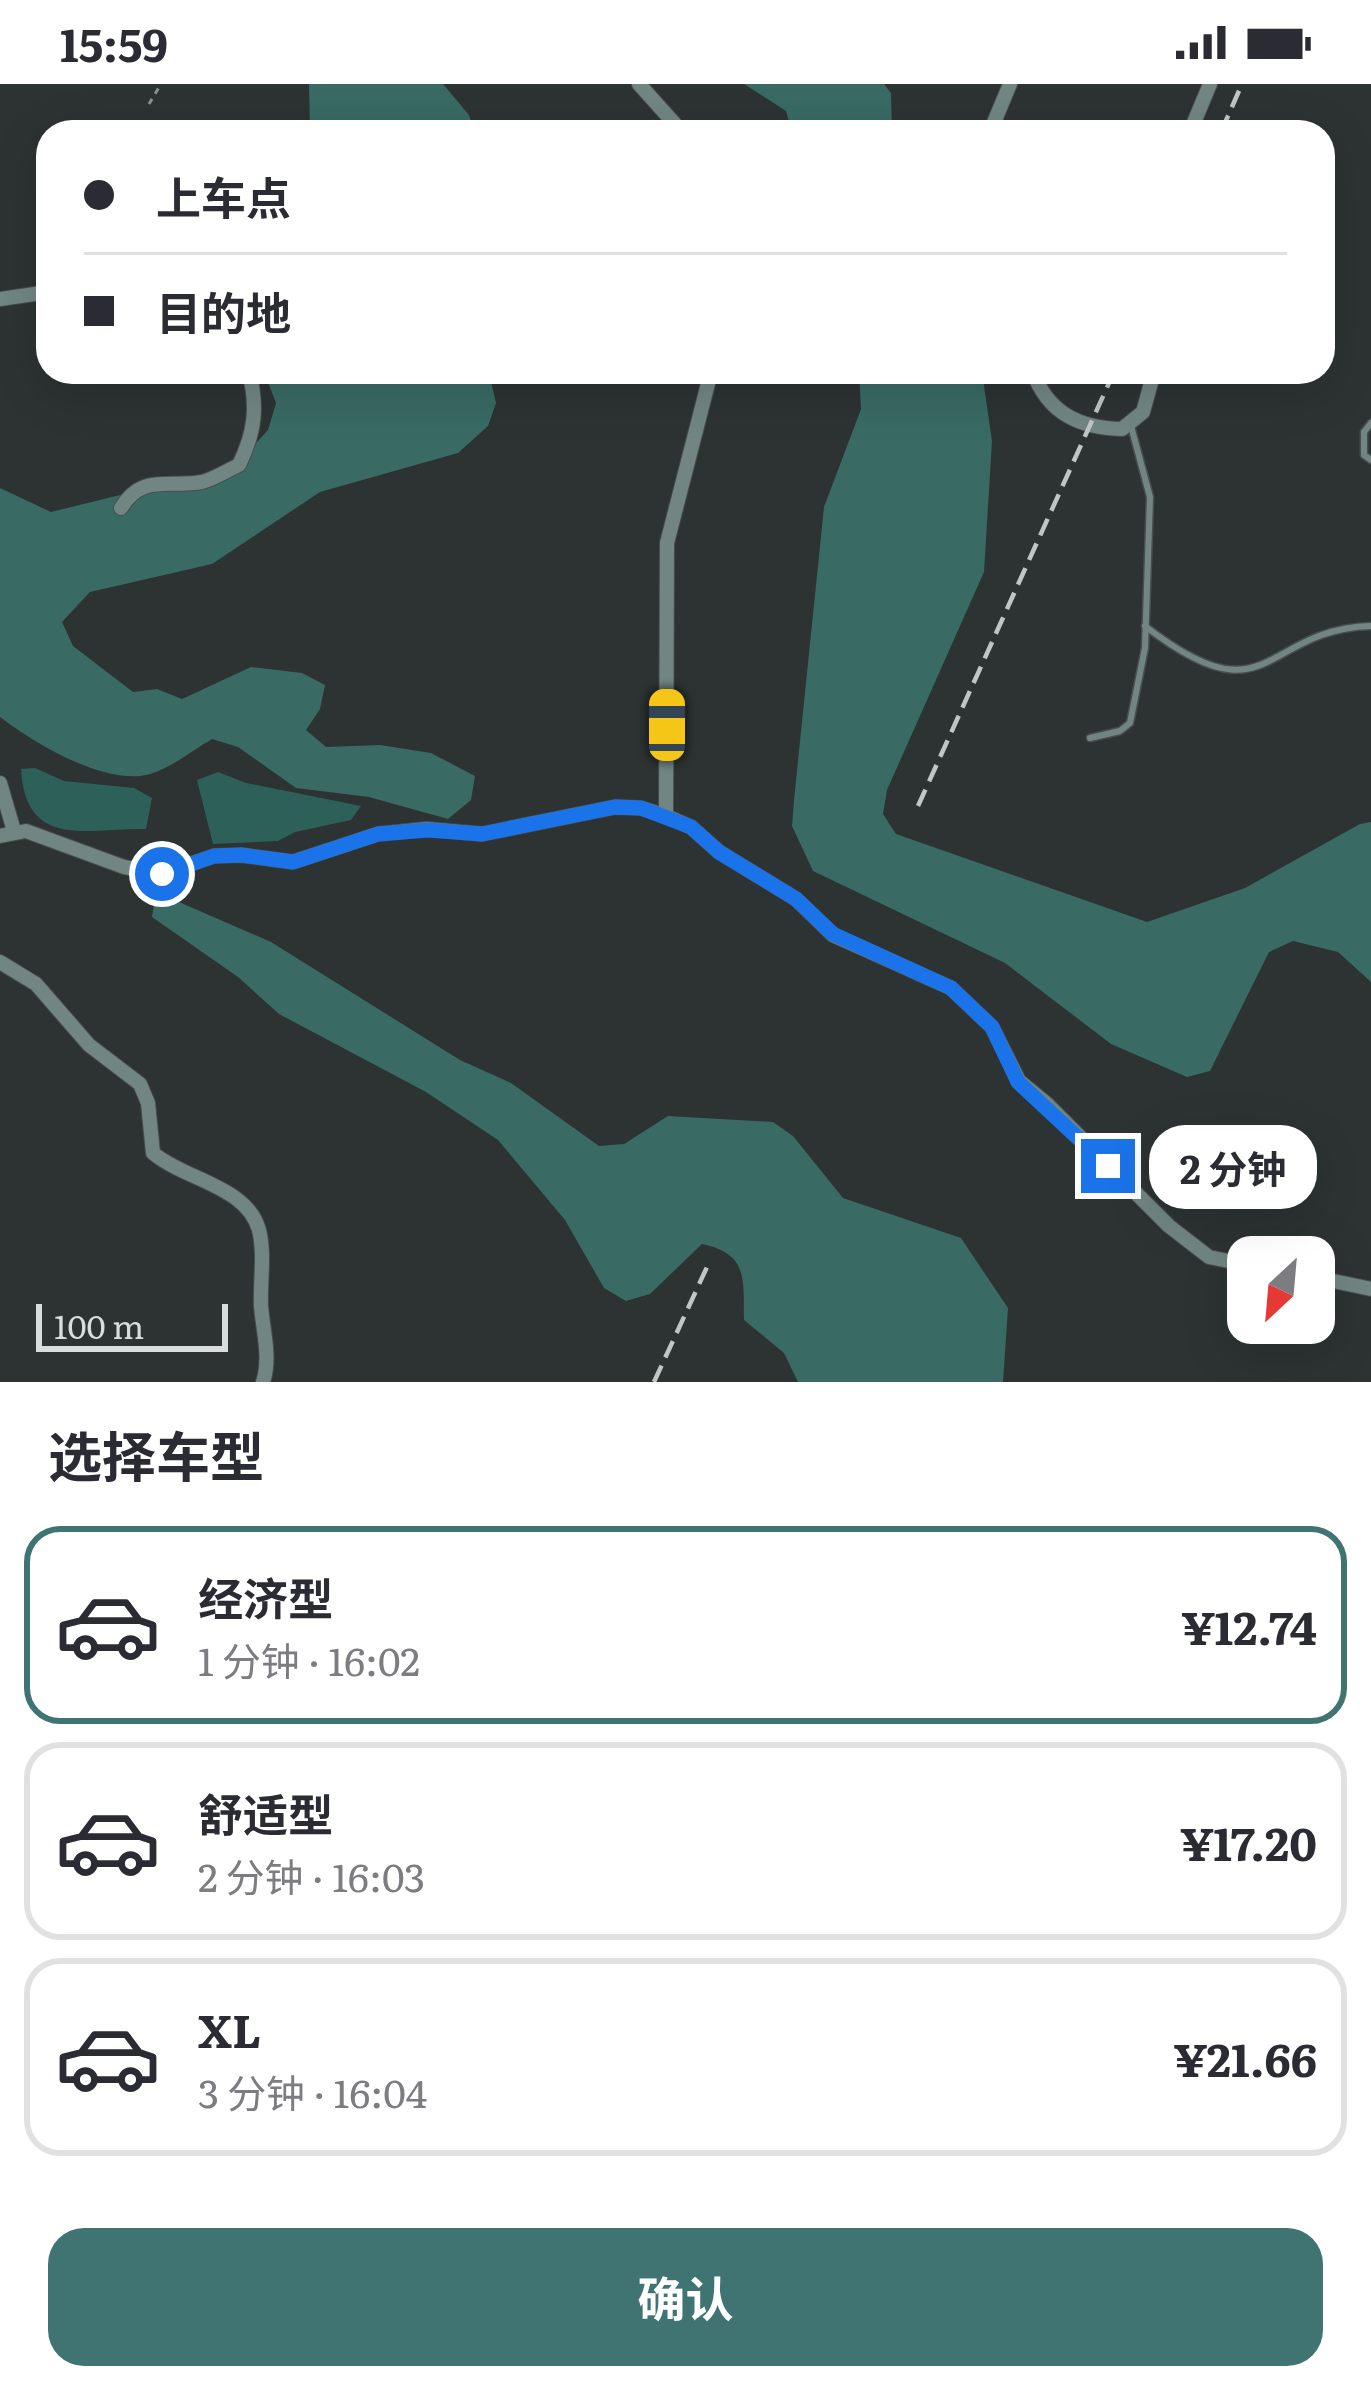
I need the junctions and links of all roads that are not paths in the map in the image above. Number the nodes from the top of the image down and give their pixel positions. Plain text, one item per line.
1 (639, 84) edge
2 (1010, 84) edge
3 (1210, 84) edge
4 (671, 120) edge
5 (995, 120) edge
6 (1195, 120) edge
7 (36, 294) edge
8 (0, 299) edge
9 (253, 384) edge
10 (708, 384) edge
11 (1038, 384) edge
12 (1151, 384) edge
13 (1130, 423) junction
14 (1371, 423) edge
15 (1371, 460) edge
16 (122, 508) dead end
17 (1145, 626) junction
18 (1371, 626) edge
19 (1090, 738) dead end
20 (0, 783) edge
21 (666, 816) junction
22 (7, 833) edge
23 (0, 962) edge
24 (1227, 1261) edge
25 (1335, 1281) edge
26 (1371, 1289) edge
27 (263, 1382) edge

1 - 4 street
2 - 5 street
3 - 6 street
7 - 8 street
9 - 16 street
10 - 21 street
11 - 13 street
12 - 13 street
13 - 17 lane
14 - 15 lane
17 - 18 lane
17 - 19 lane
20 - 22 street
21 - 22 street
21 - 24 street
23 - 27 street
25 - 26 street

